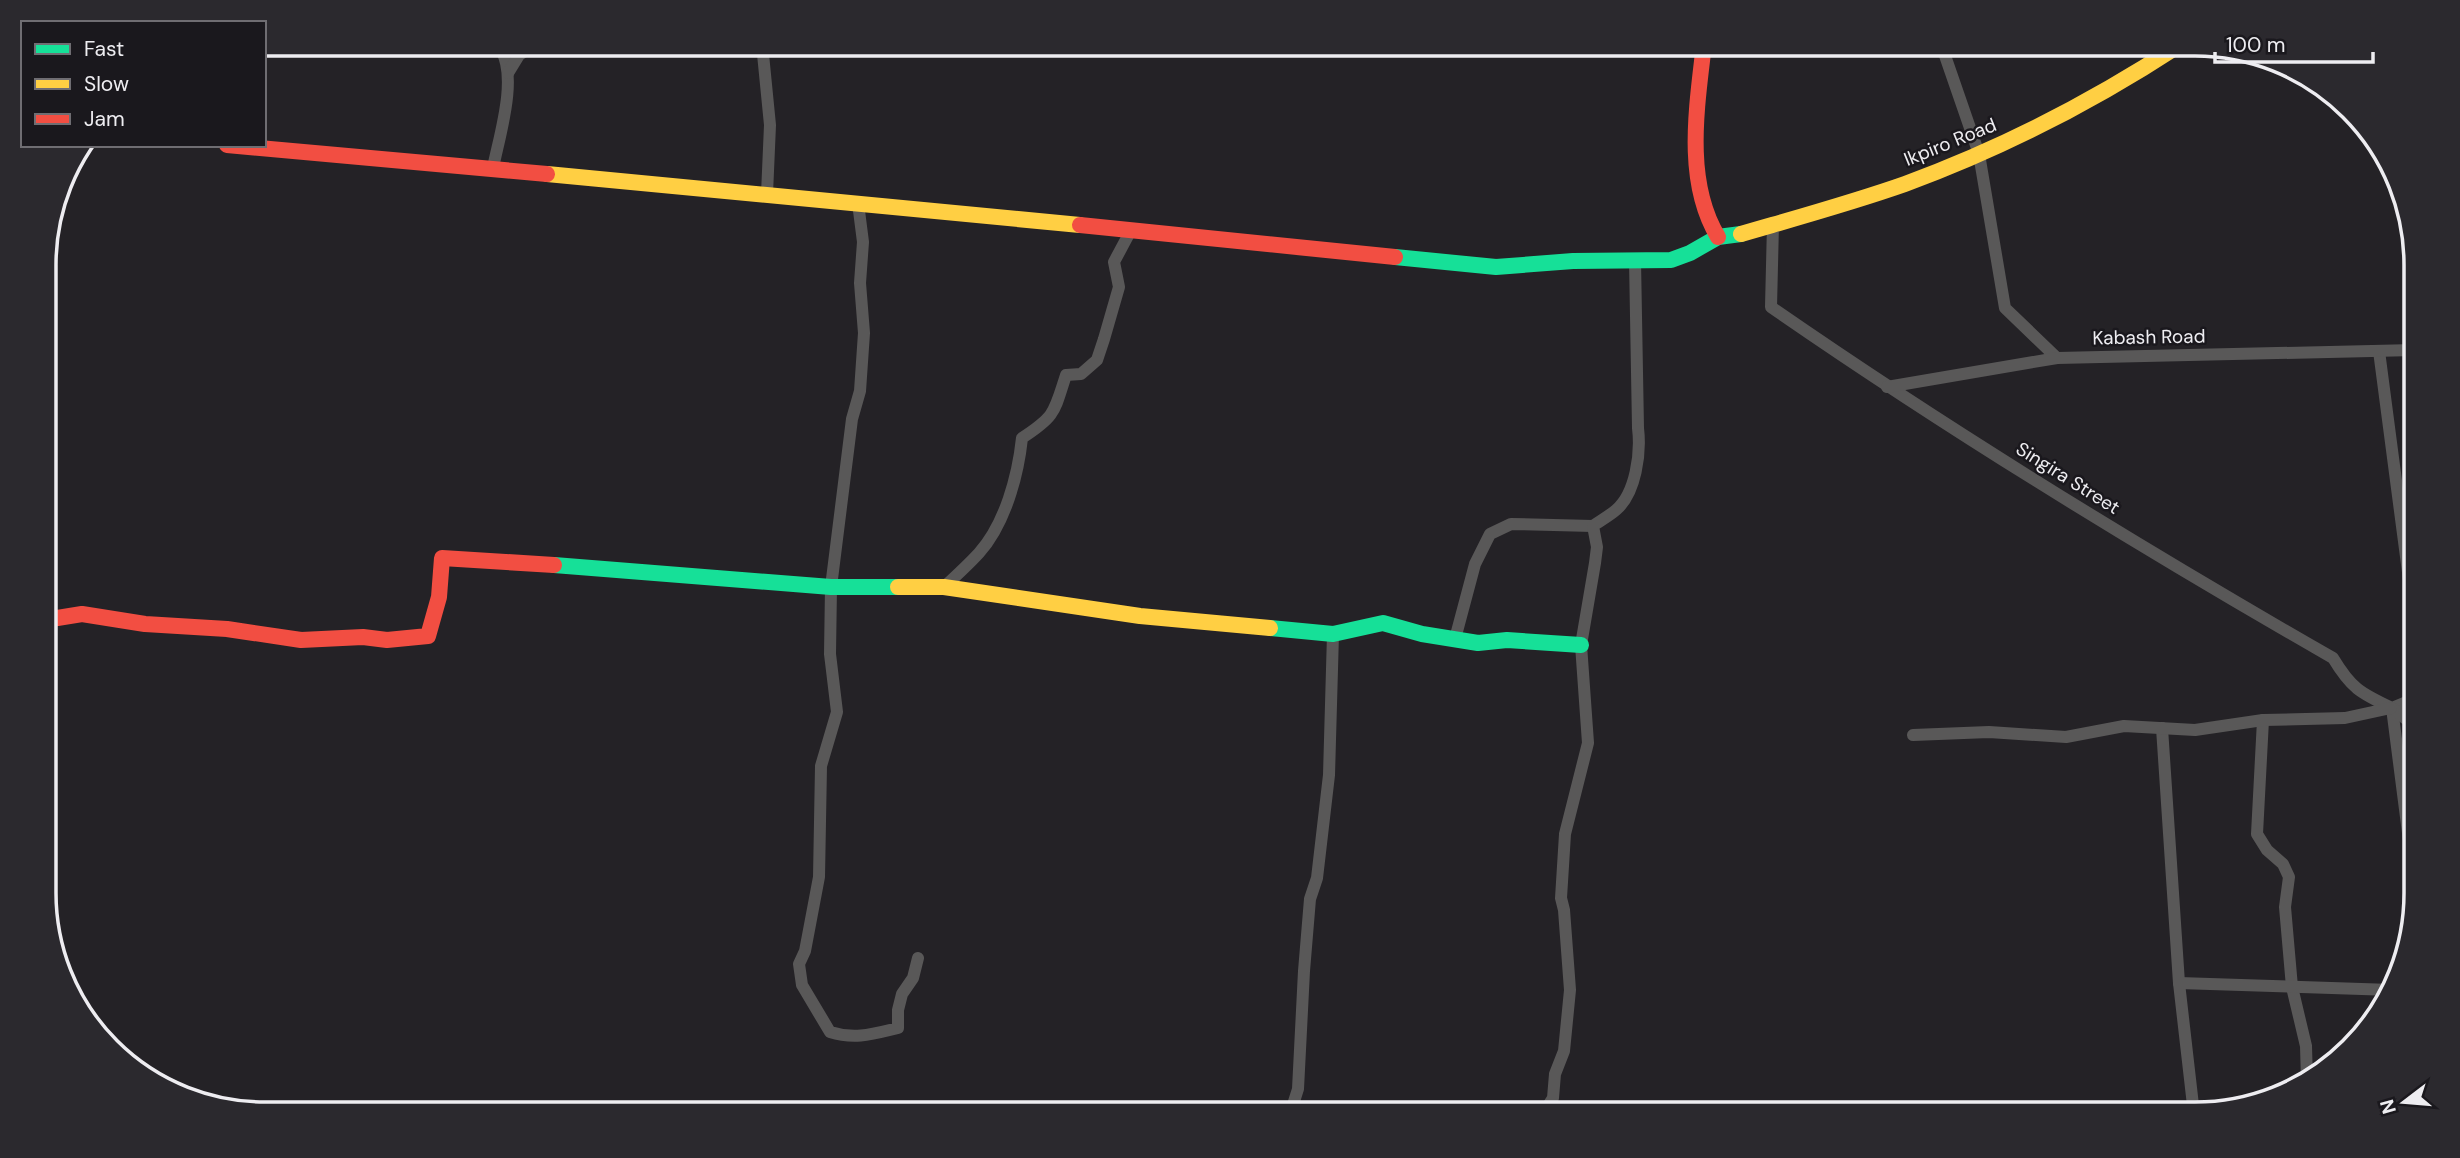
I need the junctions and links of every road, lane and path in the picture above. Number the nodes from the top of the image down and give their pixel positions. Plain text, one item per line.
1 (505, 56) edge
2 (518, 56) edge
3 (763, 56) edge
4 (1703, 56) edge
5 (1945, 56) edge
6 (2162, 56) edge
7 (508, 73) junction
8 (257, 147) edge
9 (1979, 154) junction
10 (493, 168) junction
11 (767, 194) junction
12 (858, 203) junction
13 (1773, 224) junction
14 (1130, 232) junction
15 (1718, 237) junction
16 (1635, 260) junction
17 (2404, 350) edge
18 (2379, 351) junction
19 (2057, 358) junction
20 (1887, 387) junction
21 (1593, 526) junction
22 (2404, 542) edge
23 (831, 587) junction
24 (944, 587) junction
25 (56, 618) edge
26 (1332, 634) junction
27 (1455, 639) junction
28 (1581, 645) junction
29 (2404, 703) edge
30 (2392, 708) junction
31 (2404, 718) edge
32 (2263, 720) junction
33 (2162, 728) junction
34 (1913, 735) dead end
35 (2404, 802) edge
36 (918, 958) dead end
37 (2179, 983) junction
38 (2292, 987) junction
39 (2379, 990) edge
40 (2307, 1069) edge
41 (1294, 1102) edge
42 (1550, 1102) edge
43 (2193, 1102) edge

1 - 7 street
2 - 7 street
3 - 11 street
4 - 15 street
5 - 9 street
6 - 9 street, Ikpiro Road
7 - 10 street
8 - 10 street, Ikpiro Road
9 - 13 street, Ikpiro Road
9 - 19 street
10 - 11 street, Ikpiro Road
11 - 12 street, Ikpiro Road
12 - 14 street, Ikpiro Road
12 - 23 street
13 - 15 street, Ikpiro Road
13 - 20 street, Singira Street
14 - 16 street, Ikpiro Road
14 - 24 street
15 - 16 street, Ikpiro Road
16 - 21 street
17 - 18 street, Kabash Road
18 - 19 street, Kabash Road
18 - 22 street
19 - 20 street, Kabash Road
20 - 30 street, Singira Street
21 - 27 street
21 - 28 street
23 - 24 street
23 - 25 street
23 - 36 street
24 - 26 street
26 - 27 street
26 - 41 street
27 - 28 street
28 - 42 street
29 - 30 street
30 - 31 street, Singira Street
30 - 32 street
30 - 35 street
32 - 33 street
32 - 38 street
33 - 34 street
33 - 37 street
37 - 38 street
37 - 43 street
38 - 39 street
38 - 40 street

